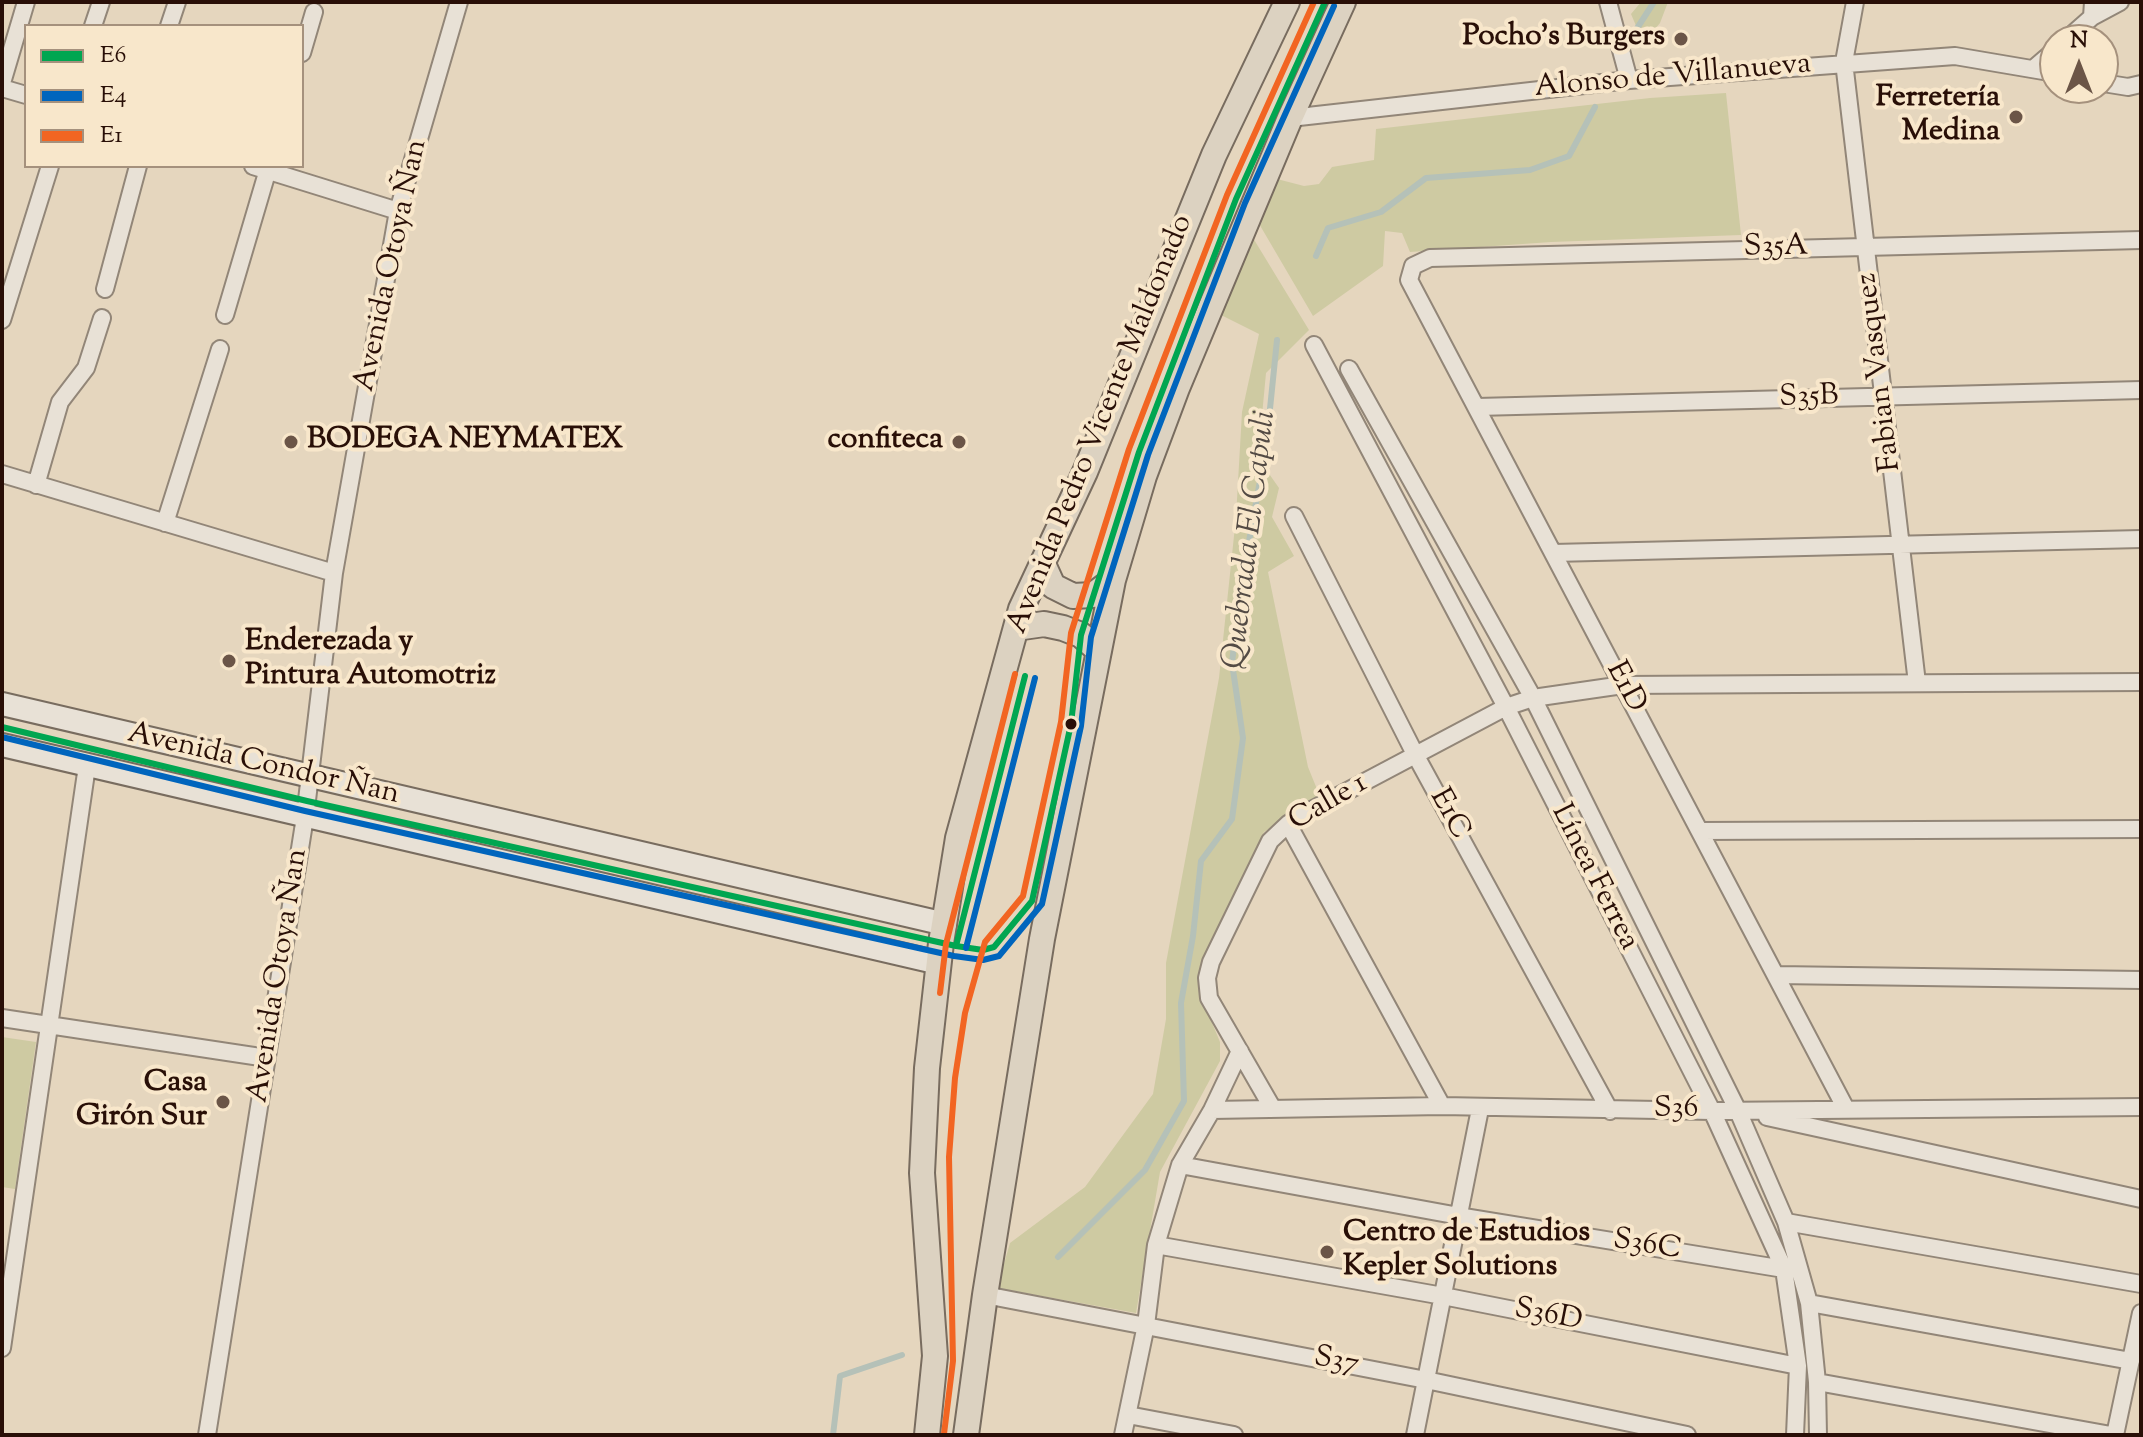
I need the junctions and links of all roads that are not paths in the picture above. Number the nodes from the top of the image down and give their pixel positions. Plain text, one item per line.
1 (26, 2) edge
2 (101, 2) edge
3 (177, 2) edge
4 (459, 2) edge
5 (1287, 2) edge
6 (1343, 2) edge
7 (1608, 2) edge
8 (1855, 2) edge
9 (2120, 2) edge
10 (2092, 9) edge
11 (314, 12) dead end
12 (94, 24) edge
13 (170, 24) edge
14 (304, 46) edge
15 (1844, 62) junction
16 (2039, 64) edge
17 (2033, 69) junction
18 (2039, 70) edge
19 (1629, 80) junction
20 (2141, 84) edge
21 (2, 85) edge
22 (2119, 86) edge
23 (24, 94) edge
24 (1290, 118) junction
25 (49, 168) edge
26 (137, 168) edge
27 (264, 168) edge
28 (398, 211) junction
29 (2141, 240) edge
30 (1866, 247) junction
31 (1413, 266) joint
32 (105, 289) dead end
33 (225, 315) dead end
34 (102, 318) dead end
35 (2, 320) edge
36 (1314, 345) dead end
37 (220, 349) dead end
38 (1349, 369) dead end
39 (2141, 390) edge
40 (1884, 397) junction
41 (1477, 407) junction
42 (2, 474) edge
43 (36, 485) junction
44 (1294, 516) dead end
45 (165, 523) junction
46 (2141, 539) edge
47 (1901, 545) junction
48 (1553, 553) junction
49 (1043, 564) junction
50 (334, 573) junction
51 (1113, 580) junction
52 (1016, 628) junction
53 (1099, 651) junction
54 (2141, 682) edge
55 (1917, 683) junction
56 (1623, 685) junction
57 (1533, 698) junction
58 (2, 704) edge
59 (1506, 707) junction
60 (2, 745) edge
61 (1416, 756) junction
62 (87, 766) junction
63 (310, 778) junction
64 (305, 817) junction
65 (1288, 824) junction
66 (2141, 829) edge
67 (1700, 831) junction
68 (945, 924) junction
69 (939, 963) junction
70 (1776, 975) junction
71 (2141, 980) edge
72 (2, 1018) edge
73 (49, 1025) junction
74 (1240, 1051) junction
75 (267, 1058) junction
76 (1442, 1106) junction
77 (2141, 1107) edge
78 (1273, 1109) junction
79 (1480, 1109) junction
80 (1846, 1109) junction
81 (1212, 1110) junction
82 (1610, 1111) junction
83 (1712, 1111) junction
84 (1738, 1111) junction
85 (1180, 1165) junction
86 (2141, 1199) edge
87 (1459, 1216) junction
88 (1786, 1222) junction
89 (10, 1230) edge
90 (1156, 1245) junction
91 (1784, 1269) junction
92 (2141, 1284) edge
93 (985, 1295) junction
94 (1443, 1296) junction
95 (1809, 1303) junction
96 (2141, 1313) edge
97 (4, 1321) edge
98 (1146, 1325) junction
99 (2, 1348) edge
100 (2131, 1361) junction
101 (1798, 1366) junction
102 (1426, 1380) junction
103 (1817, 1382) junction
104 (1128, 1415) junction
105 (207, 1435) edge
106 (927, 1435) edge
107 (966, 1435) edge
108 (1123, 1435) edge
109 (1234, 1435) edge
110 (1415, 1435) edge
111 (1687, 1435) edge
112 (1795, 1435) edge
113 (1818, 1435) edge
114 (2113, 1435) edge

1 - 21 street
2 - 12 street
3 - 13 street
4 - 28 street, Avenida Otoya Ñan
5 - 49 main road, Avenida Pedro Vicente Maldonado
6 - 24 main road, Avenida Pedro Vicente Maldonado
7 - 19 street
8 - 15 street, Fabian Vasquez
9 - 10 street
11 - 14 street
15 - 17 street, Alonso de Villanueva
15 - 19 street, Alonso de Villanueva
15 - 30 street, Fabian Vasquez
16 - 17 street
17 - 18 street, Alonso de Villanueva
19 - 24 street, Alonso de Villanueva
20 - 22 street
21 - 23 street
24 - 51 main road, Avenida Pedro Vicente Maldonado
25 - 35 street
26 - 32 street
27 - 28 street
27 - 33 street
28 - 50 street, Avenida Otoya Ñan
29 - 30 street, S35A
30 - 31 street, S35A
30 - 40 street, Fabian Vasquez
31 - 41 street, E1D
34 - 43 street
36 - 59 street, Línea Ferrea
37 - 45 street
38 - 57 street, Línea Ferrea
39 - 40 street, S35B
40 - 41 street, S35B
40 - 47 street, Fabian Vasquez
41 - 48 street, E1D
42 - 43 street
43 - 45 street
44 - 61 street, E1C
45 - 50 street
46 - 47 street
47 - 48 street
47 - 55 street, Fabian Vasquez
48 - 56 street, E1D
49 - 51 main road
49 - 52 main road, Avenida Pedro Vicente Maldonado
50 - 63 street, Avenida Otoya Ñan
51 - 53 main road, Avenida Pedro Vicente Maldonado
52 - 53 main road
52 - 68 main road, Avenida Pedro Vicente Maldonado
53 - 93 main road, Avenida Pedro Vicente Maldonado
54 - 55 street, Calle 1
55 - 56 street, Calle 1
56 - 57 street, Calle 1
56 - 67 street, E1D
57 - 59 street, Calle 1
57 - 84 street, Línea Ferrea
58 - 63 main road, Avenida Condor Ñan
59 - 61 street, Calle 1
59 - 83 street, Línea Ferrea
60 - 62 main road, Avenida Condor Ñan
61 - 65 street, Calle 1
61 - 82 street, E1C
62 - 64 main road, Avenida Condor Ñan
62 - 73 street
63 - 64 street, Avenida Otoya Ñan
63 - 68 main road, Avenida Condor Ñan
64 - 69 main road, Avenida Condor Ñan
64 - 75 street, Avenida Otoya Ñan
65 - 74 street, Calle 1
65 - 76 street
66 - 67 street
67 - 70 street, E1D
68 - 69 main road, Avenida Pedro Vicente Maldonado
69 - 106 main road, Avenida Pedro Vicente Maldonado
70 - 71 street
70 - 80 street, E1D
72 - 73 street
73 - 75 street
73 - 89 street
74 - 78 street, Calle 1
74 - 81 street
75 - 105 street, Avenida Otoya Ñan
76 - 78 street, S36
76 - 79 street, S36
77 - 80 street, S36
78 - 81 street, S36
79 - 82 street, S36
79 - 87 street
80 - 84 street, S36
81 - 85 street
82 - 83 street, S36
83 - 84 street, S36
83 - 91 street, Línea Ferrea
84 - 86 street
84 - 88 street, Línea Ferrea
85 - 87 street, S36C
85 - 90 street
87 - 91 street, S36C
87 - 94 street
88 - 92 street
88 - 95 street, Línea Ferrea
89 - 97 street
90 - 94 street, S36D
90 - 98 street
91 - 101 street, Línea Ferrea
93 - 98 street, S37
93 - 107 main road, Avenida Pedro Vicente Maldonado
94 - 101 street, S36D
94 - 102 street
95 - 100 street
95 - 103 street, Línea Ferrea
96 - 100 street
97 - 99 street
98 - 102 street, S37
98 - 104 street
100 - 114 street
101 - 112 street, Línea Ferrea
102 - 110 street
102 - 111 street, S37
103 - 113 street, Línea Ferrea
103 - 114 street
104 - 108 street
104 - 109 street

